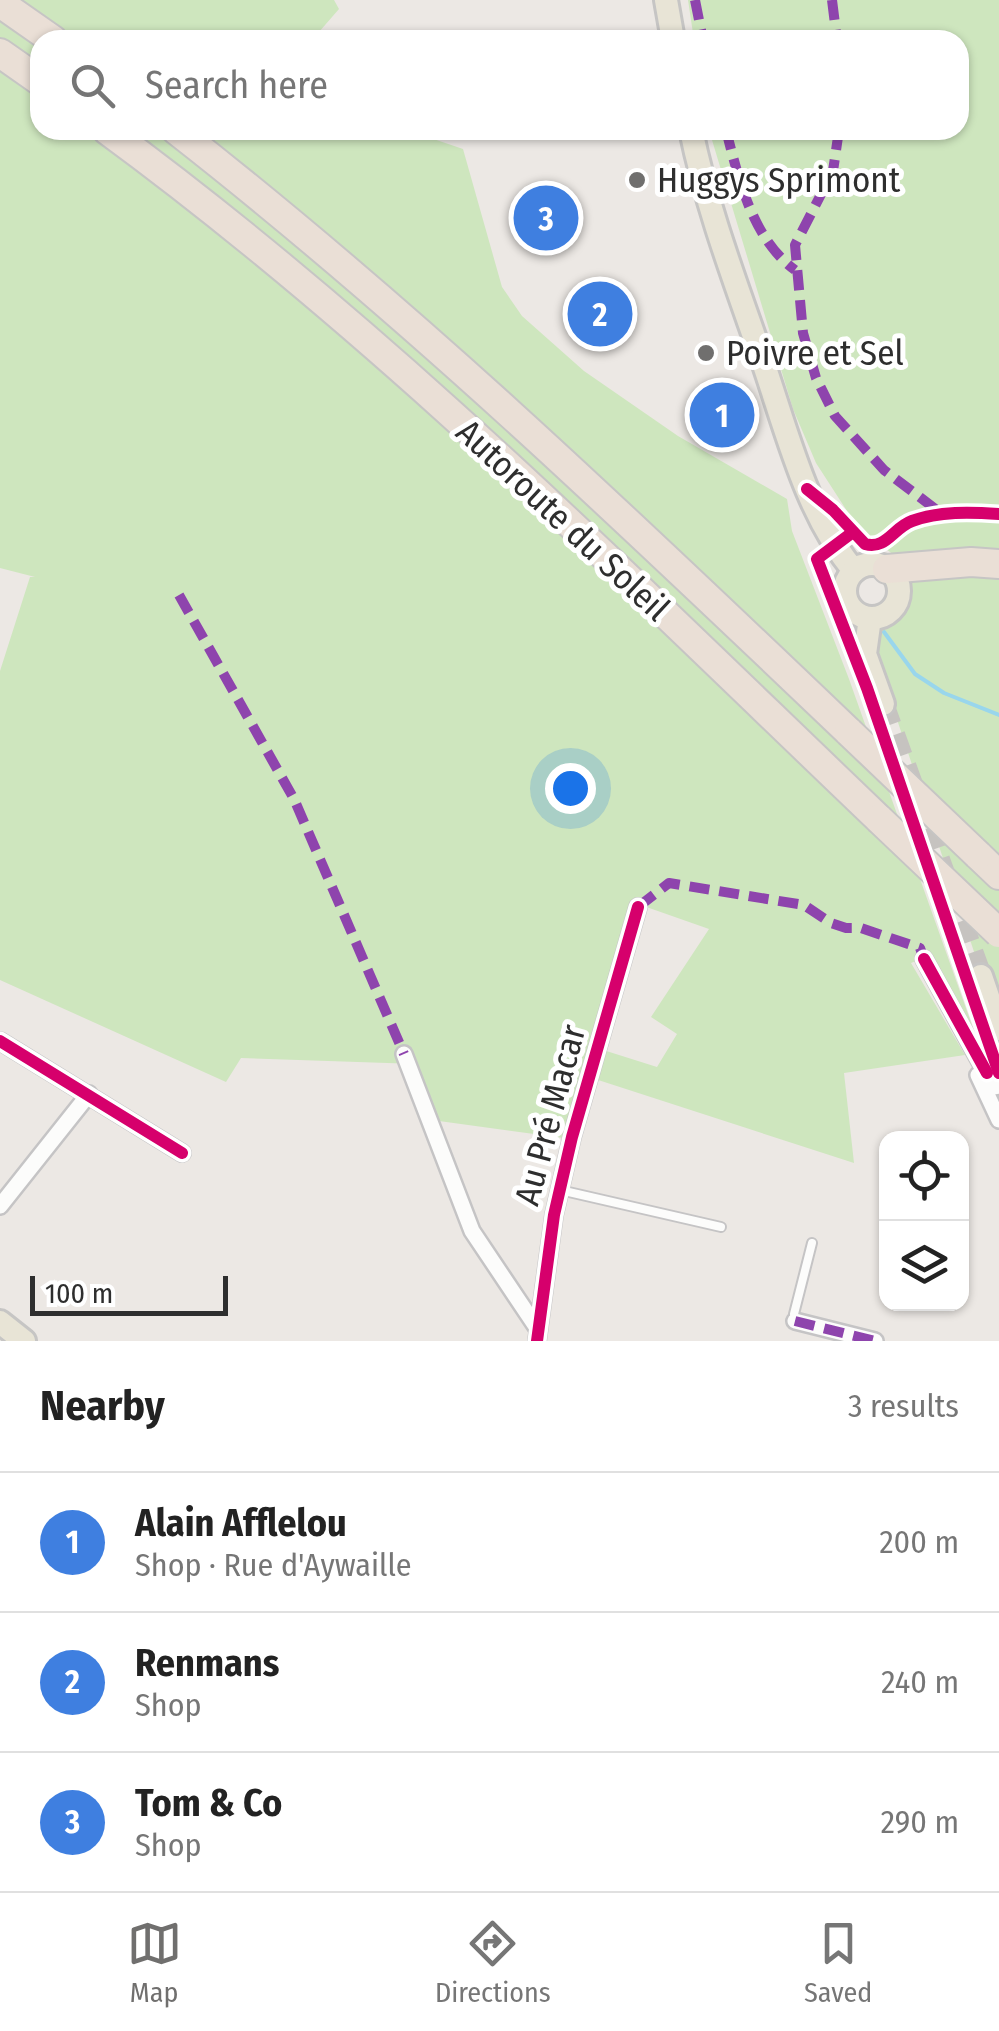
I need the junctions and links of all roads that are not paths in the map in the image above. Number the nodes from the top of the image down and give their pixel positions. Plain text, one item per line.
1 (666, 0) edge
2 (0, 3) edge
3 (39, 30) edge
4 (671, 30) edge
5 (0, 53) edge
6 (30, 74) edge
7 (120, 140) edge
8 (189, 140) edge
9 (694, 140) edge
10 (999, 564) edge
11 (886, 568) junction
12 (854, 570) junction
13 (870, 618) junction
14 (884, 704) tunnel mouth
15 (999, 876) edge
16 (638, 908) dead end
17 (999, 933) edge
18 (924, 959) dead end
19 (981, 976) tunnel mouth
20 (999, 1029) edge
21 (0, 1041) edge
22 (970, 1042) junction
23 (404, 1054) dead end
24 (999, 1086) edge
25 (88, 1094) junction
26 (999, 1120) edge
27 (182, 1153) dead end
28 (560, 1190) junction
29 (0, 1206) edge
30 (721, 1226) dead end
31 (812, 1242) dead end
32 (795, 1321) joint
33 (0, 1322) edge
34 (537, 1334) edge
35 (24, 1341) edge
36 (875, 1341) edge

1 - 4 main road
2 - 3 highway
5 - 6 highway
7 - 17 highway, Autoroute du Soleil, bridge
8 - 15 highway, Autoroute du Soleil, bridge
9 - 12 main road
10 - 11 highway
11 - 12 main road
11 - 13 main road
12 - 13 main road
13 - 14 main road
16 - 28 street, Au Pré Macar
18 - 22 street
19 - 20 main road
21 - 25 street
22 - 24 street
22 - 26 street
23 - 34 street, Au Pré Macar
25 - 27 street
25 - 29 street
28 - 30 lane
28 - 34 street, Au Pré Macar
31 - 32 lane
32 - 36 street
33 - 35 main road

